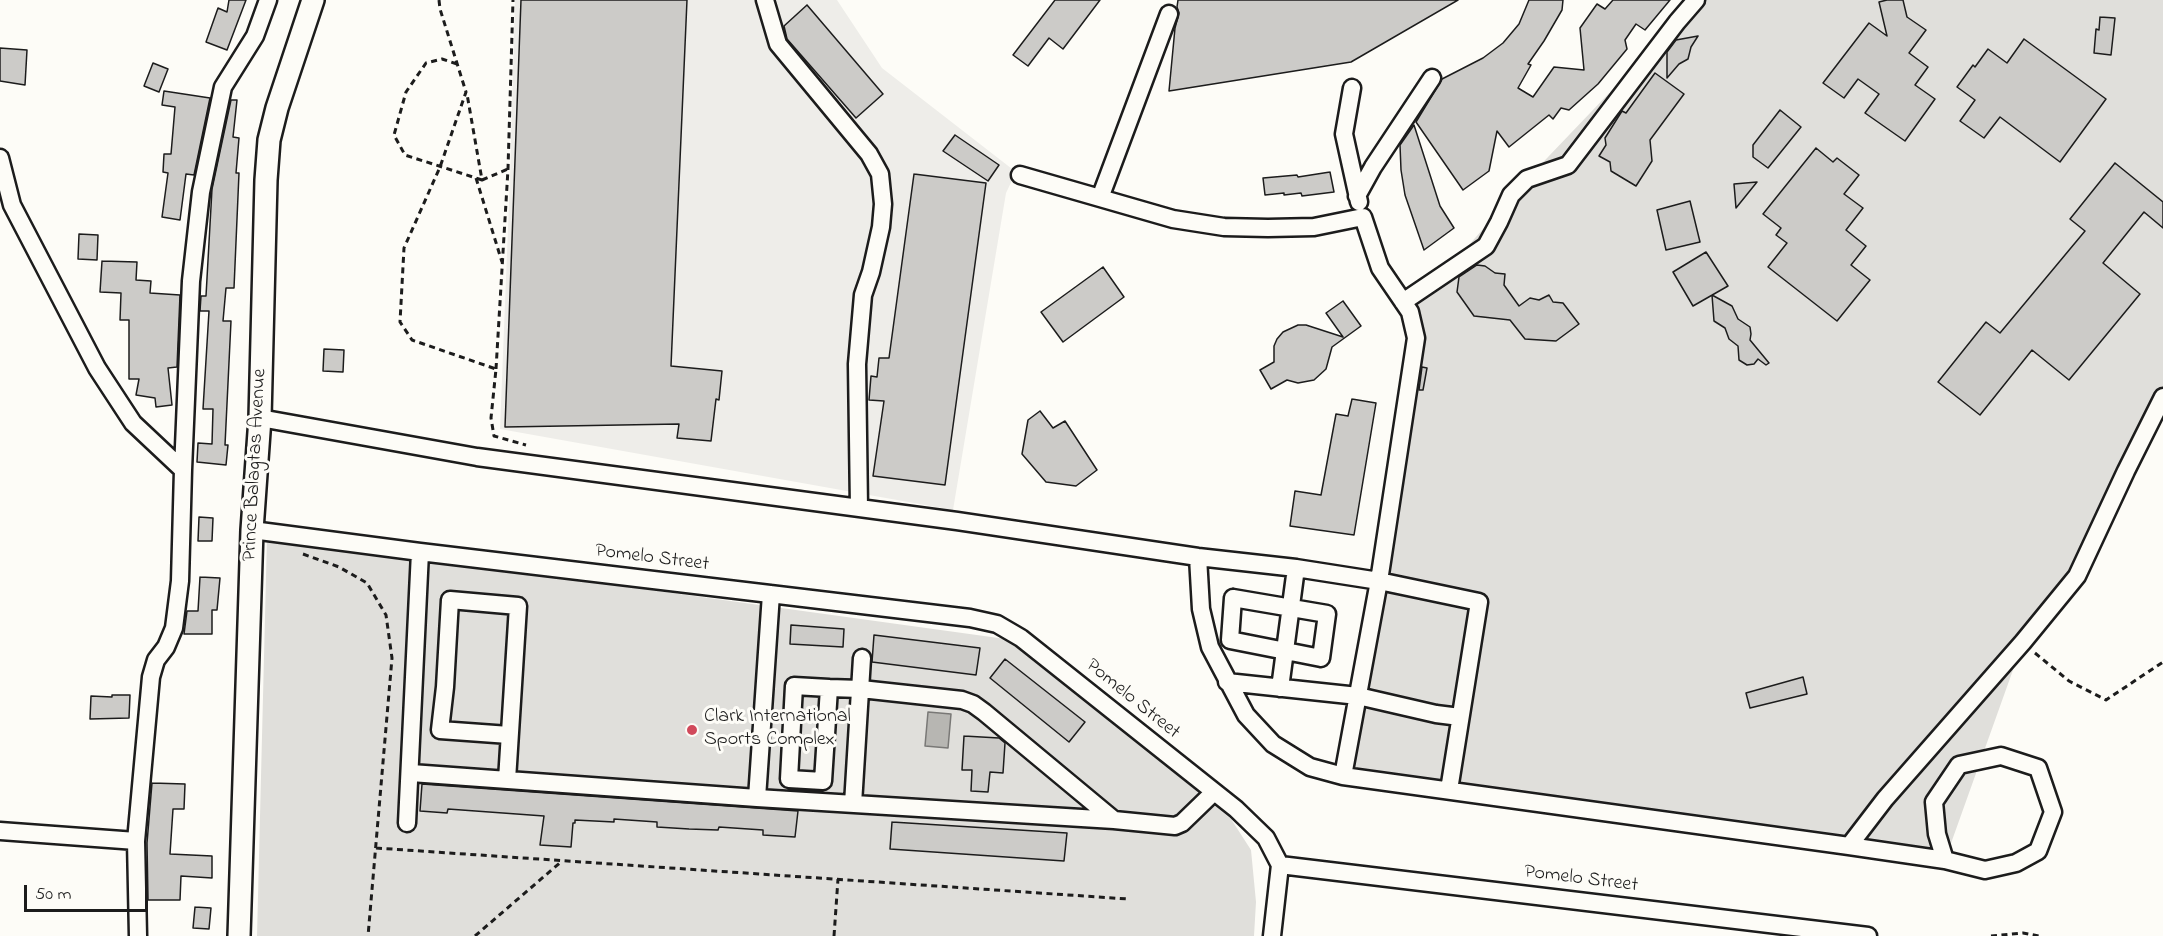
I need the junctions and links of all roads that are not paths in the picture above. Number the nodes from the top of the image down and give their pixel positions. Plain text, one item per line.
1 (268, 0) edge
2 (313, 0) edge
3 (765, 0) edge
4 (1696, 0) edge
5 (1168, 14) dead end
6 (1432, 78) dead end
7 (1352, 88) dead end
8 (0, 158) edge
9 (1020, 175) dead end
10 (1357, 196) junction
11 (1100, 198) junction
12 (1363, 218) junction
13 (1403, 302) junction
14 (2163, 397) edge
15 (260, 418) junction
16 (183, 470) junction
17 (859, 508) junction
18 (252, 530) junction
19 (420, 552) junction
20 (1198, 557) junction
21 (1296, 568) junction
22 (1379, 581) junction
23 (771, 594) junction
24 (1290, 609) junction
25 (1285, 652) junction
26 (862, 658) dead end
27 (1227, 682) junction
28 (829, 687) junction
29 (1280, 688) junction
30 (861, 689) junction
31 (1358, 696) junction
32 (1460, 717) junction
33 (510, 735) junction
34 (411, 773) junction
35 (1343, 776) junction
36 (507, 780) junction
37 (1449, 790) junction
38 (1213, 793) junction
39 (757, 798) junction
40 (853, 804) junction
41 (1114, 820) junction
42 (407, 823) dead end
43 (0, 831) edge
44 (136, 841) junction
45 (1849, 846) junction
46 (1945, 860) junction
47 (1280, 865) junction
48 (138, 936) edge
49 (239, 936) edge
50 (1272, 936) edge
51 (1868, 936) edge

1 - 16 street
2 - 15 main road, Prince Balagtas Avenue
3 - 17 street
4 - 13 street
5 - 11 street
6 - 10 street
7 - 10 street
8 - 16 street
9 - 11 street
10 - 12 street
11 - 12 street
12 - 13 street
13 - 22 street
14 - 45 street
15 - 17 street
15 - 18 main road, Prince Balagtas Avenue
16 - 44 street
17 - 20 street
18 - 19 street, Pomelo Street
18 - 49 main road, Prince Balagtas Avenue
19 - 23 street, Pomelo Street
19 - 34 street
20 - 21 street
20 - 27 street
21 - 22 street
21 - 24 street
22 - 31 street
22 - 32 street
23 - 38 street, Pomelo Street
23 - 39 street
24 - 25 street
24 - 25 street
24 - 25 street
25 - 29 street
26 - 30 street
27 - 29 street
27 - 35 street
28 - 28 street
28 - 30 street
29 - 31 street
30 - 40 street
30 - 41 street
31 - 32 street
31 - 35 street
32 - 37 street
33 - 33 street
33 - 36 street
34 - 36 street
34 - 42 street
35 - 37 street
36 - 39 street
37 - 45 street
38 - 41 street
38 - 47 street, Pomelo Street
39 - 40 street
40 - 41 street
43 - 44 street
44 - 48 street
45 - 46 street
46 - 46 street
47 - 50 street
47 - 51 street, Pomelo Street

